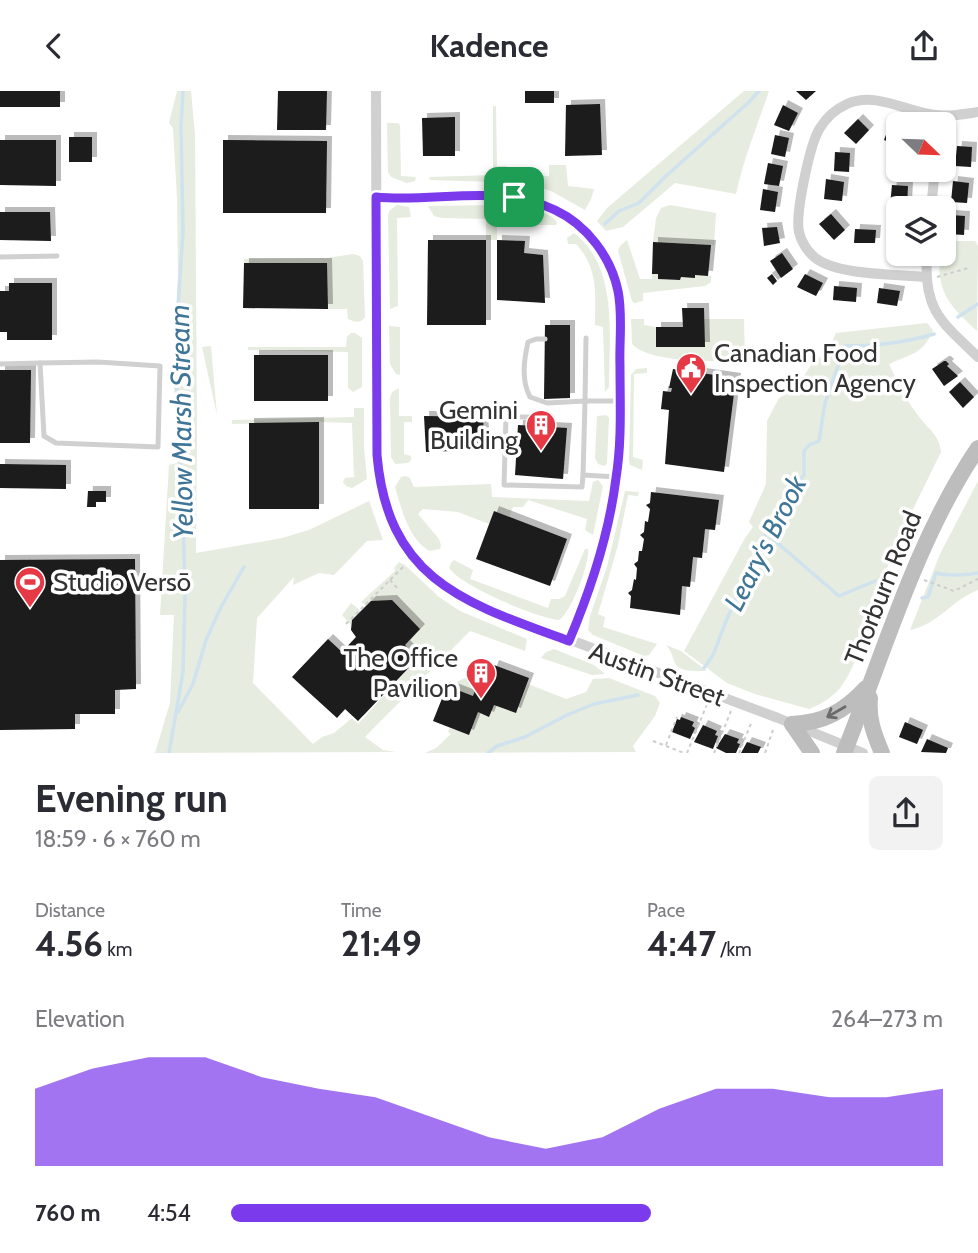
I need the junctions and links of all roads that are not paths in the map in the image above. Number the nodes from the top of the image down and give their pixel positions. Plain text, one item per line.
1 (376, 91) edge
2 (915, 112) edge
3 (978, 112) edge
4 (956, 117) edge
5 (376, 197) junction
6 (57, 256) dead end
7 (0, 257) edge
8 (926, 266) edge
9 (925, 277) junction
10 (586, 338) dead end
11 (545, 339) dead end
12 (978, 357) edge
13 (40, 363) junction
14 (0, 364) edge
15 (585, 401) junction
16 (620, 401) junction
17 (552, 417) dead end
18 (978, 448) edge
19 (583, 475) junction
20 (617, 477) junction
21 (569, 641) junction
22 (871, 682) junction
23 (785, 721) junction
24 (845, 749) edge
25 (812, 753) edge
26 (863, 753) edge
27 (882, 753) edge

1 - 5 street, Austin Street
2 - 9 street
3 - 4 street
5 - 16 street
5 - 21 street, Austin Street
6 - 7 lane
8 - 9 street
9 - 12 street
10 - 15 lane
11 - 15 lane
13 - 13 lane
13 - 14 lane
15 - 16 lane
15 - 19 lane
16 - 20 street
17 - 19 lane
18 - 22 main road, Thorburn Road
19 - 20 lane
20 - 21 street
21 - 23 street, Austin Street
22 -> 23 main road
22 - 24 main road, Thorburn Road
22 - 27 main road
23 - 24 street, Austin Street
23 - 25 main road
24 - 26 street, Austin Street

